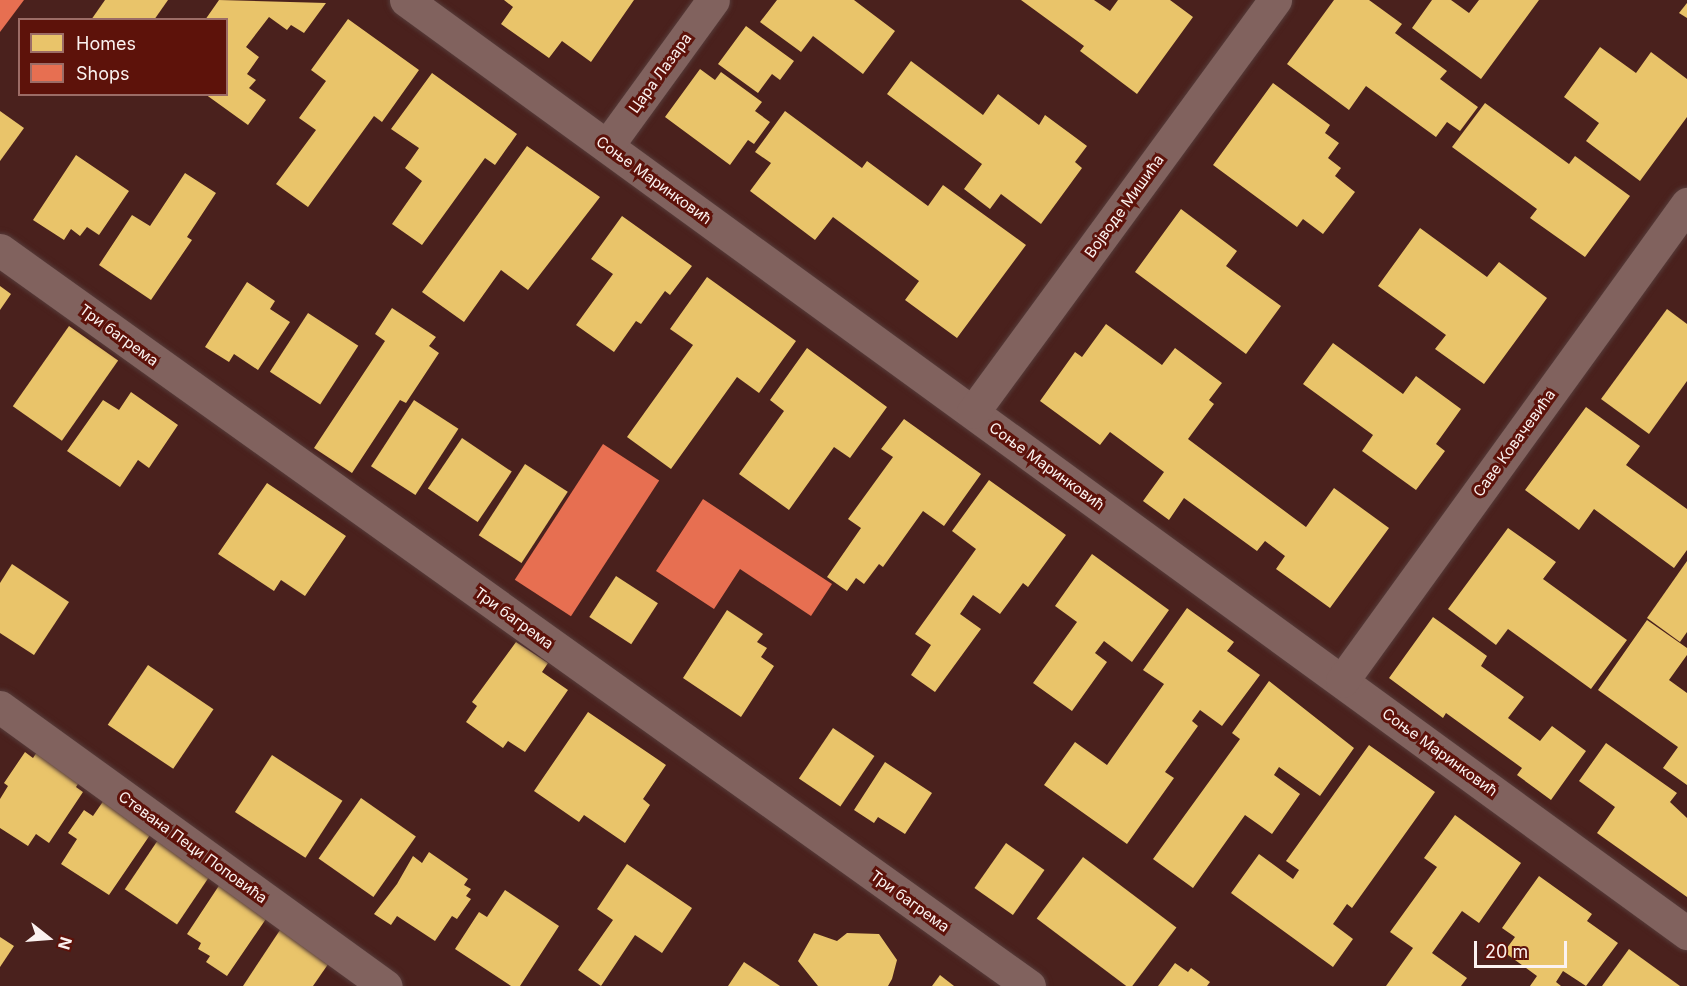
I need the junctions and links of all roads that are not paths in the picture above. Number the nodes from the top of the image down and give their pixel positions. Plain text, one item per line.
1 (406, 0) edge
2 (713, 0) edge
3 (1275, 0) edge
4 (607, 146) junction
5 (1687, 204) edge
6 (0, 250) edge
7 (972, 412) junction
8 (1342, 681) junction
9 (0, 707) edge
10 (1687, 933) edge
11 (386, 986) edge
12 (1029, 986) edge

1 - 4 street, Соње Маринковић
2 - 4 street, Цара Лазара
3 - 7 street, Војводе Мишића
4 - 7 street, Соње Маринковић
5 - 8 street, Саве Ковачевића
6 - 12 street, Три багрема
7 - 8 street, Соње Маринковић
8 - 10 street, Соње Маринковић
9 - 11 street, Стевана Пеци Поповића

